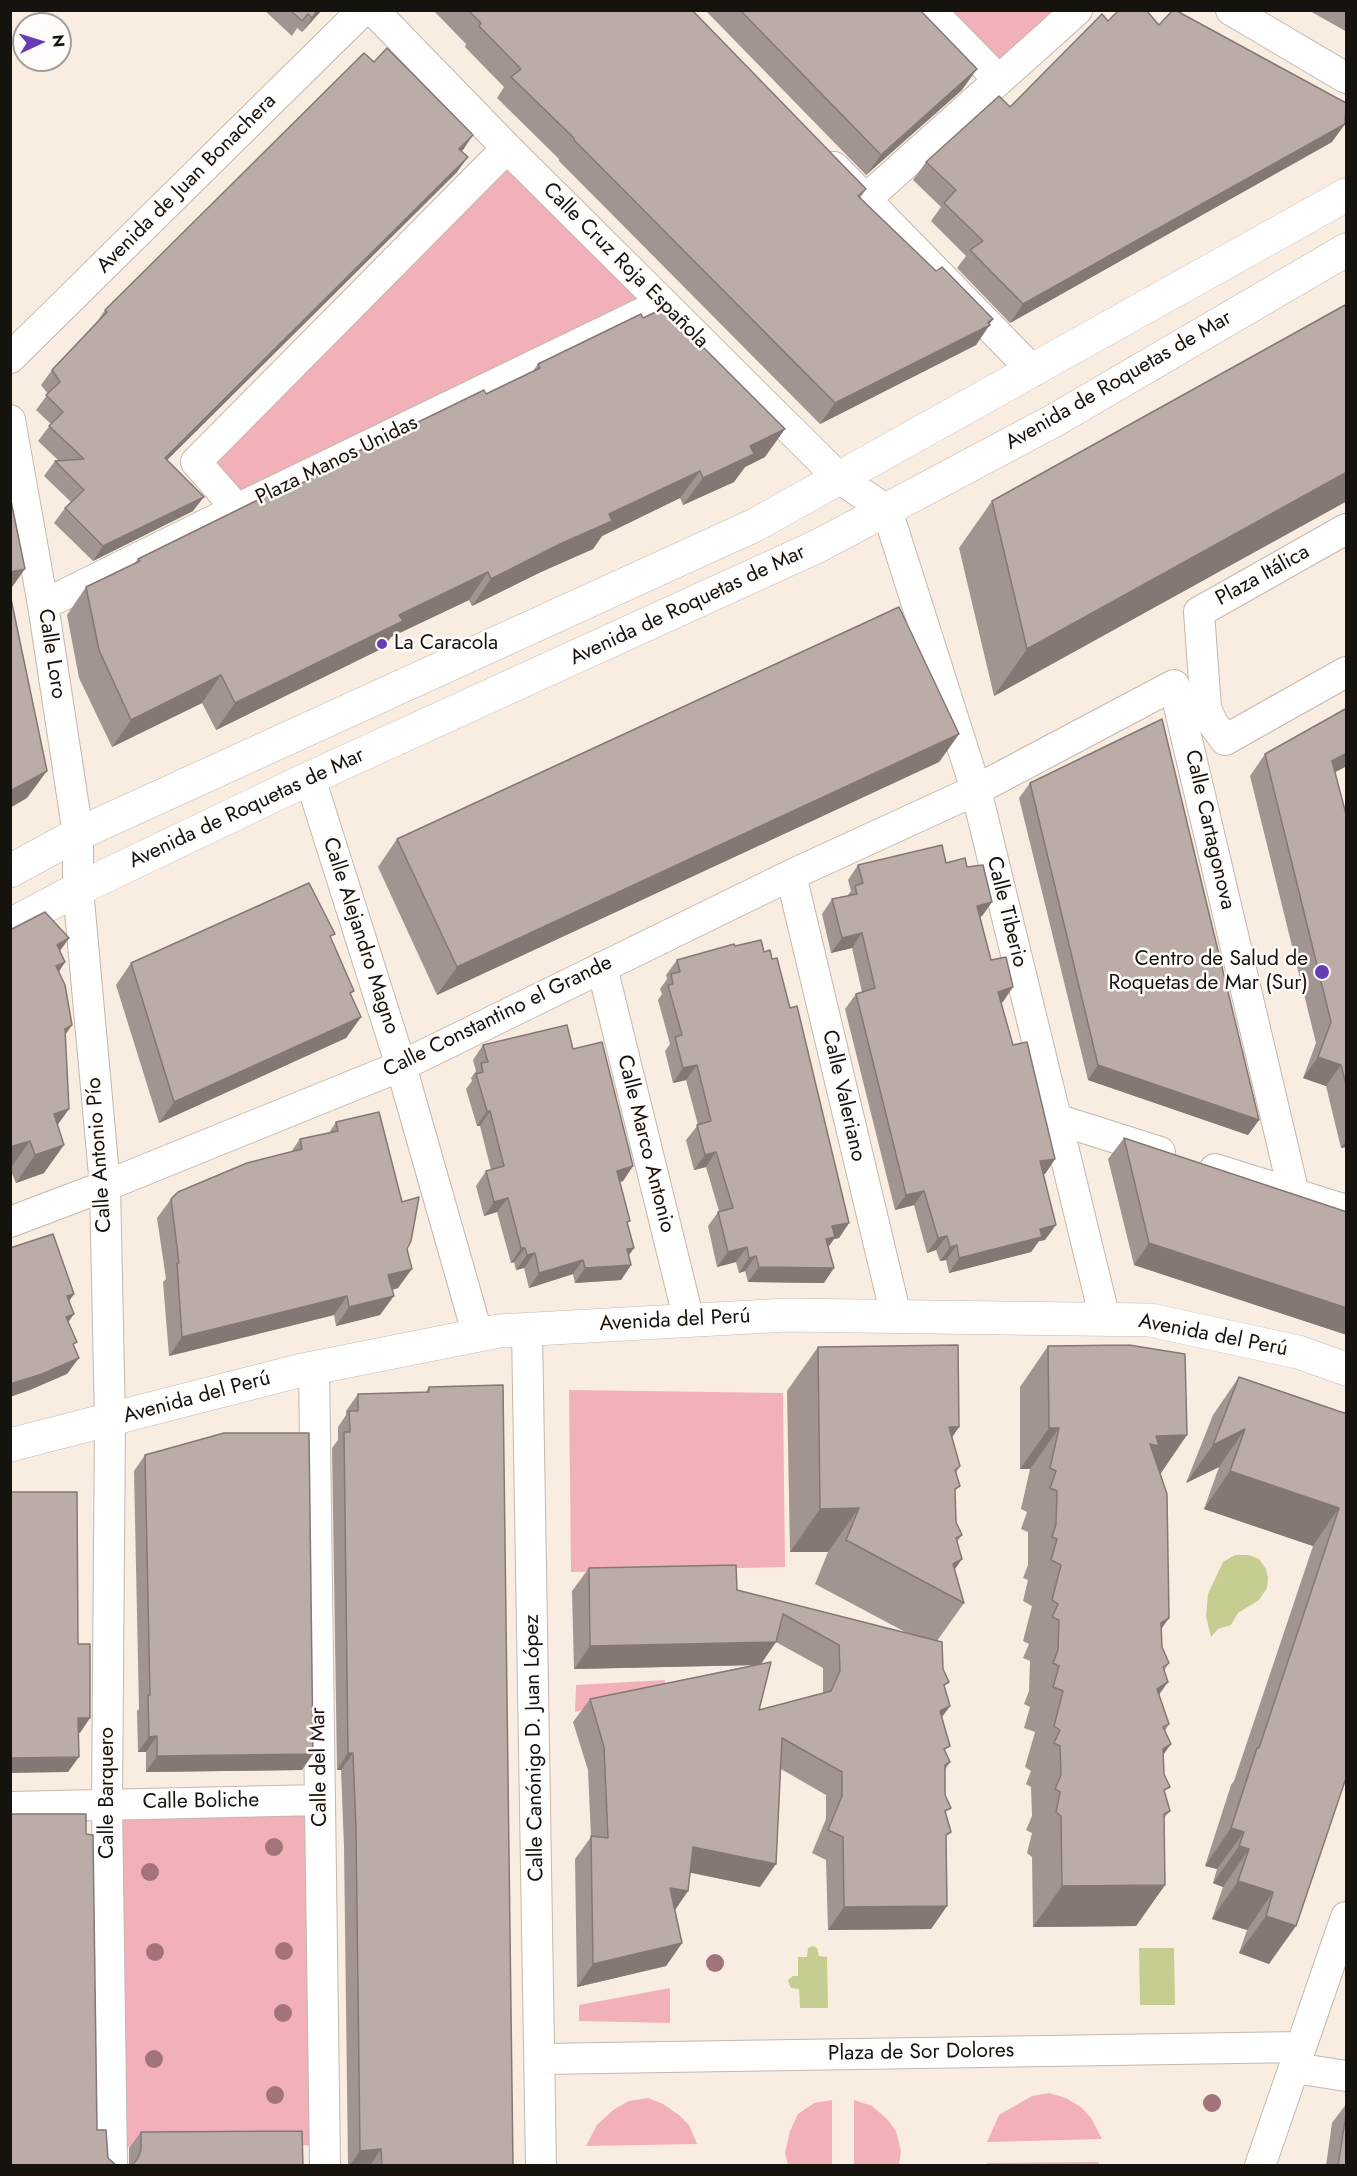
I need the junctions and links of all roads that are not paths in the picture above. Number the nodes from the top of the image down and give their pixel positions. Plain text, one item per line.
1 (363, 10) edge
2 (373, 10) edge
3 (930, 10) edge
4 (1077, 10) edge
5 (1231, 10) edge
6 (1347, 78) edge
7 (999, 80) junction
8 (816, 147) edge
9 (507, 148) junction
10 (1347, 195) edge
11 (866, 199) junction
12 (1347, 250) edge
13 (663, 303) junction
14 (10, 358) edge
15 (1034, 371) junction
16 (10, 420) edge
17 (840, 478) junction
18 (237, 509) junction
19 (887, 510) junction
20 (1347, 529) edge
21 (43, 605) junction
22 (1347, 672) edge
23 (310, 778) junction
24 (976, 790) junction
25 (78, 834) junction
26 (10, 870) edge
27 (791, 875) junction
28 (78, 889) junction
29 (10, 925) edge
30 (602, 967) junction
31 (401, 1066) junction
32 (1056, 1119) junction
33 (105, 1186) junction
34 (1294, 1194) junction
35 (1347, 1210) edge
36 (10, 1222) edge
37 (896, 1316) junction
38 (1105, 1319) junction
39 (689, 1321) junction
40 (527, 1330) junction
41 (478, 1336) junction
42 (314, 1368) junction
43 (1347, 1369) edge
44 (110, 1420) junction
45 (10, 1445) edge
46 (320, 1800) junction
47 (107, 1804) junction
48 (10, 1808) edge
49 (1347, 1917) edge
50 (1298, 2057) junction
51 (540, 2059) junction
52 (1347, 2076) edge
53 (112, 2166) edge
54 (325, 2166) edge
55 (541, 2166) edge
56 (1260, 2166) edge

1 - 14 street, Avenida de Juan Bonachera
2 - 9 street, Calle Cruz Roja Española
3 - 7 street
4 - 7 street
5 - 6 street
7 - 11 street
8 - 11 street
9 - 13 street, Calle Cruz Roja Española
9 - 18 street, Plaza Manos Unidas
10 - 15 main road
11 - 15 street
12 - 19 main road, Avenida de Roquetas de Mar
13 - 17 street, Calle Cruz Roja Española
13 - 18 street, Plaza Manos Unidas
15 - 17 main road
16 - 21 street, Calle Loro
17 - 19 street, Calle Cruz Roja Española
17 - 25 main road
18 - 21 street
19 - 23 main road, Avenida de Roquetas de Mar
19 - 24 street, Calle Tiberio
20 - 22 street, Plaza Itálica
21 - 25 street, Calle Loro
23 - 28 main road, Avenida de Roquetas de Mar
23 - 31 street, Calle Alejandro Magno
24 - 27 street, Calle Constantino el Grande
24 - 32 street, Calle Tiberio
24 - 34 street, Calle Cartagonova
25 - 26 main road
25 - 28 street, Calle Loro
27 - 30 street, Calle Constantino el Grande
27 - 37 street, Calle Valeriano
28 - 29 main road, Avenida de Roquetas de Mar
28 - 33 street, Calle Antonio Pío
30 - 31 street, Calle Constantino el Grande
30 - 39 street, Calle Marco Antonio
31 - 33 street, Calle Constantino el Grande
31 - 41 street, Calle Alejandro Magno
32 - 34 street
32 - 38 street, Calle Tiberio
33 - 36 street, Calle Constantino el Grande
33 - 44 street, Calle Antonio Pío
34 - 35 street
37 - 38 main road, Avenida del Perú
37 - 39 main road, Avenida del Perú
38 - 43 main road, Avenida del Perú
39 - 40 main road, Avenida del Perú
40 - 41 main road, Avenida del Perú
40 - 51 street, Calle Canónigo D. Juan López
41 - 42 main road, Avenida del Perú
42 - 44 main road, Avenida del Perú
42 - 46 street, Calle del Mar
44 - 45 main road, Avenida del Perú
44 - 47 street, Calle Barquero
46 - 47 street, Calle Boliche
46 - 54 street, Calle del Mar
47 - 48 street, Calle Boliche
47 - 53 street, Calle Barquero
49 - 50 street
50 - 51 street, Plaza de Sor Dolores
50 - 52 street, Plaza de Sor Dolores
50 - 56 street
51 - 55 street, Calle Canónigo D. Juan López

